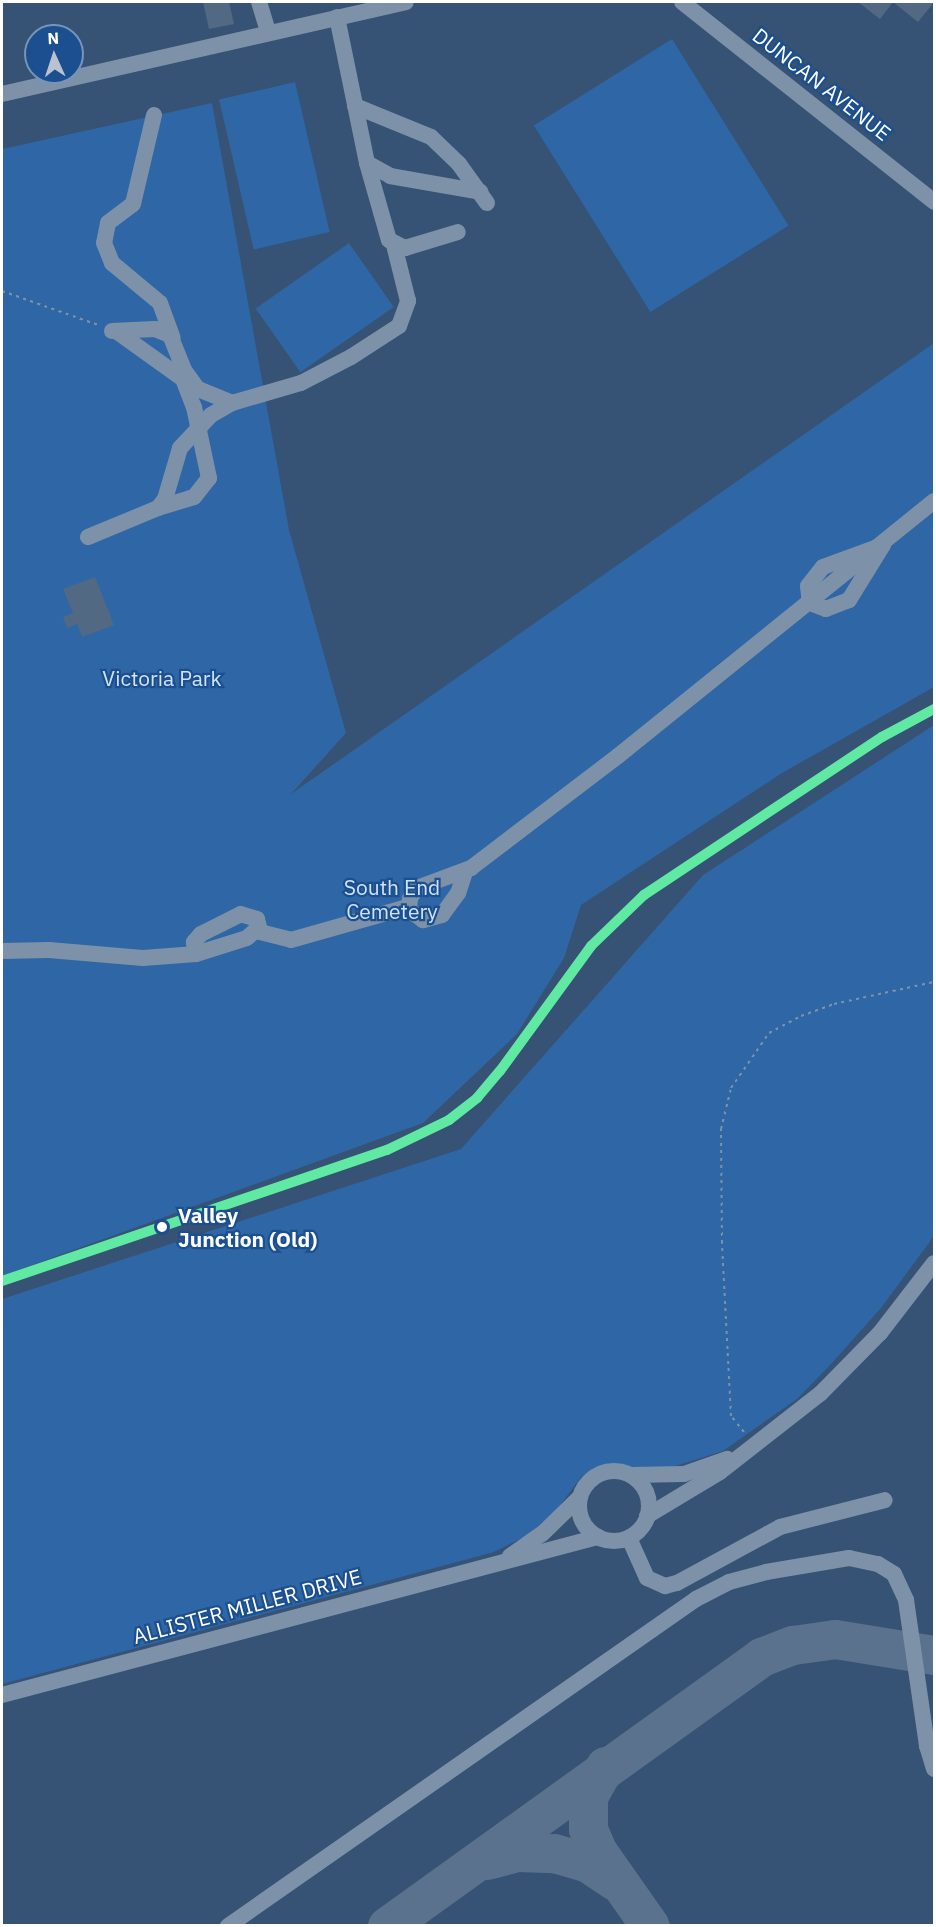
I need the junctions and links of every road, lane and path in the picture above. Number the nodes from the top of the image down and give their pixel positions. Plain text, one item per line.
1 (260, 2) edge
2 (406, 2) edge
3 (682, 2) edge
4 (337, 16) junction
5 (268, 32) junction
6 (2, 94) edge
7 (355, 106) junction
8 (154, 115) dead end
9 (367, 163) junction
10 (934, 202) edge
11 (458, 232) dead end
12 (394, 245) junction
13 (2, 291) edge
14 (112, 330) junction
15 (173, 338) junction
16 (232, 403) junction
17 (197, 427) junction
18 (934, 501) edge
19 (158, 508) junction
20 (88, 537) dead end
21 (883, 545) junction
22 (810, 603) junction
23 (465, 872) junction
24 (408, 907) junction
25 (257, 930) junction
26 (2, 951) edge
27 (196, 954) junction
28 (934, 982) edge
29 (934, 1263) edge
30 (755, 1446) junction
31 (630, 1475) junction
32 (580, 1497) junction
33 (885, 1500) dead end
34 (647, 1516) junction
35 (598, 1537) junction
36 (628, 1538) junction
37 (504, 1560) junction
38 (2, 1695) edge
39 (934, 1769) edge
40 (228, 1926) edge

1 - 5 street
2 - 4 street
3 - 10 street, DUNCAN AVENUE
4 - 5 street
4 - 7 street
5 - 6 street
7 - 9 street
7 - 9 street
8 - 15 street
9 - 12 street
11 - 12 street
12 - 16 street
13 - 14 path
14 - 15 street
14 - 17 street
15 - 16 street
16 - 17 street
17 - 19 street
17 - 19 street
18 - 21 street
19 - 20 street
21 - 22 street
21 - 22 street
22 - 23 street
23 - 24 street
23 - 24 street
24 - 25 street
25 - 27 street
25 - 27 street
26 - 27 street
28 - 30 path
29 - 30 street
30 - 31 street
30 - 34 street
31 - 32 street
31 - 34 street
32 - 35 street
32 - 37 street, ALLISTER MILLER DRIVE
33 - 36 street
34 - 36 street
35 - 36 street
35 - 37 street, ALLISTER MILLER DRIVE
37 - 38 street, ALLISTER MILLER DRIVE
39 - 40 street

